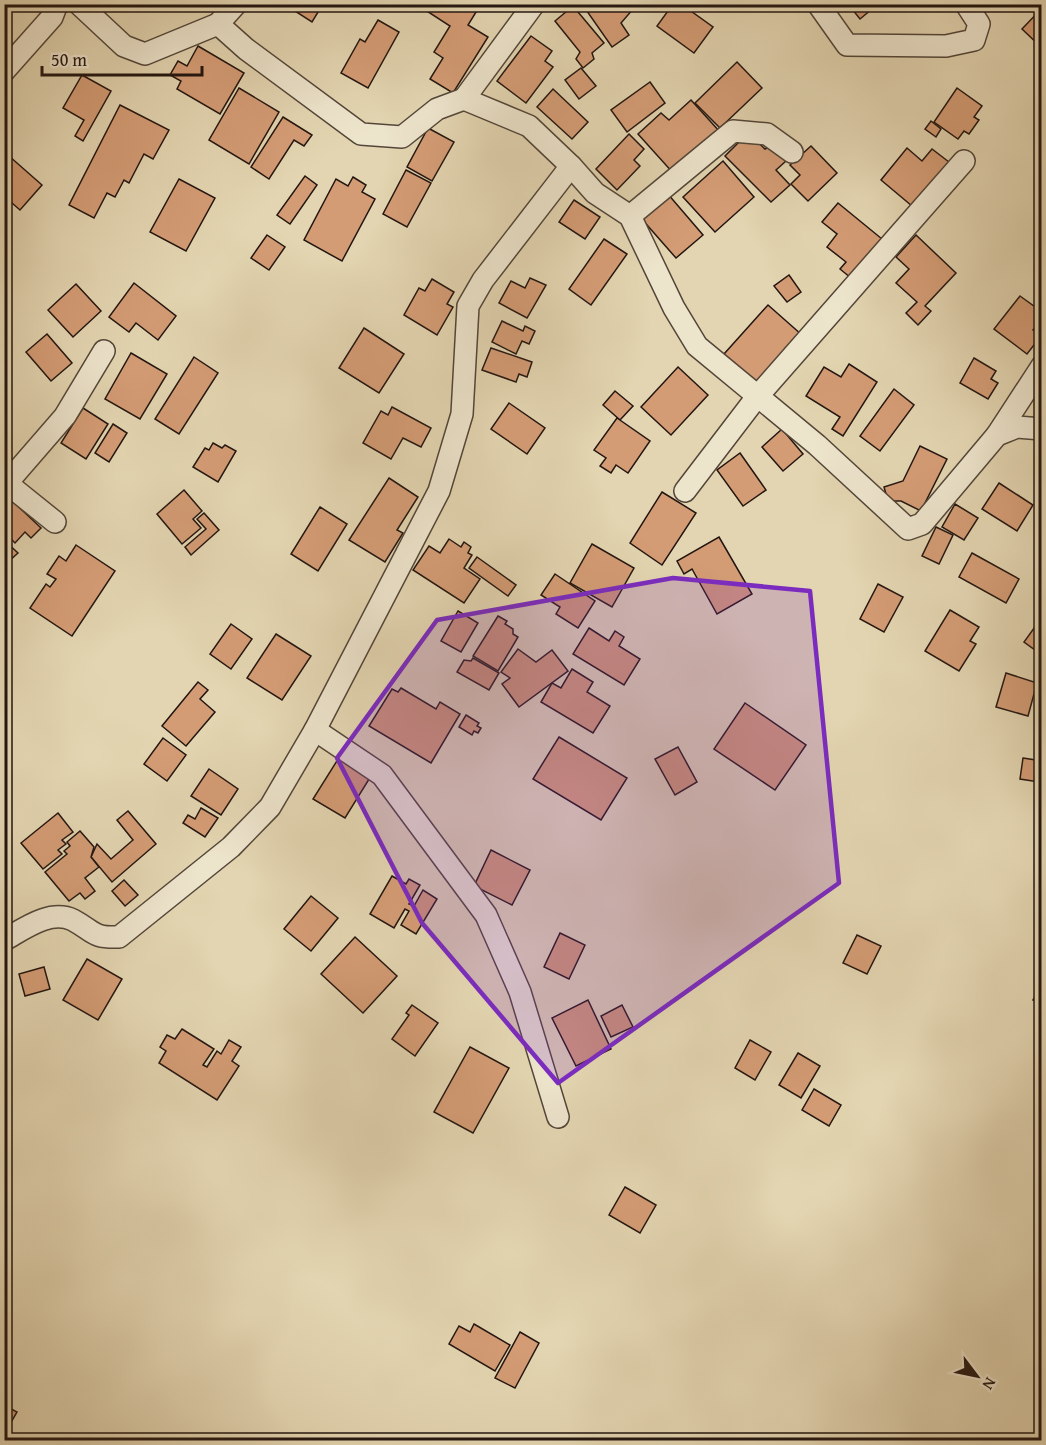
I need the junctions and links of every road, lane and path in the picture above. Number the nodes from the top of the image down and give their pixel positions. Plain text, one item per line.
1 (57, 4) edge
2 (78, 4) edge
3 (236, 4) edge
4 (534, 4) edge
5 (818, 4) edge
6 (966, 4) edge
7 (218, 24) junction
8 (4, 72) edge
9 (464, 99) junction
10 (792, 152) dead end
11 (964, 161) dead end
12 (571, 166) junction
13 (630, 216) junction
14 (104, 351) dead end
15 (1041, 366) edge
16 (756, 398) junction
17 (1041, 429) edge
18 (997, 435) junction
19 (6, 482) edge
20 (685, 491) dead end
21 (55, 522) dead end
22 (315, 730) junction
23 (4, 940) edge
24 (558, 1117) dead end

1 - 8 street
2 - 7 street
3 - 7 street
4 - 9 street
5 - 6 street
7 - 9 street
9 - 12 street
10 - 13 street
11 - 16 street
12 - 13 street
12 - 22 street
13 - 16 street
14 - 19 street
15 - 18 street
16 - 18 street
16 - 20 street
17 - 18 street
19 - 21 street
22 - 23 street
22 - 24 street

